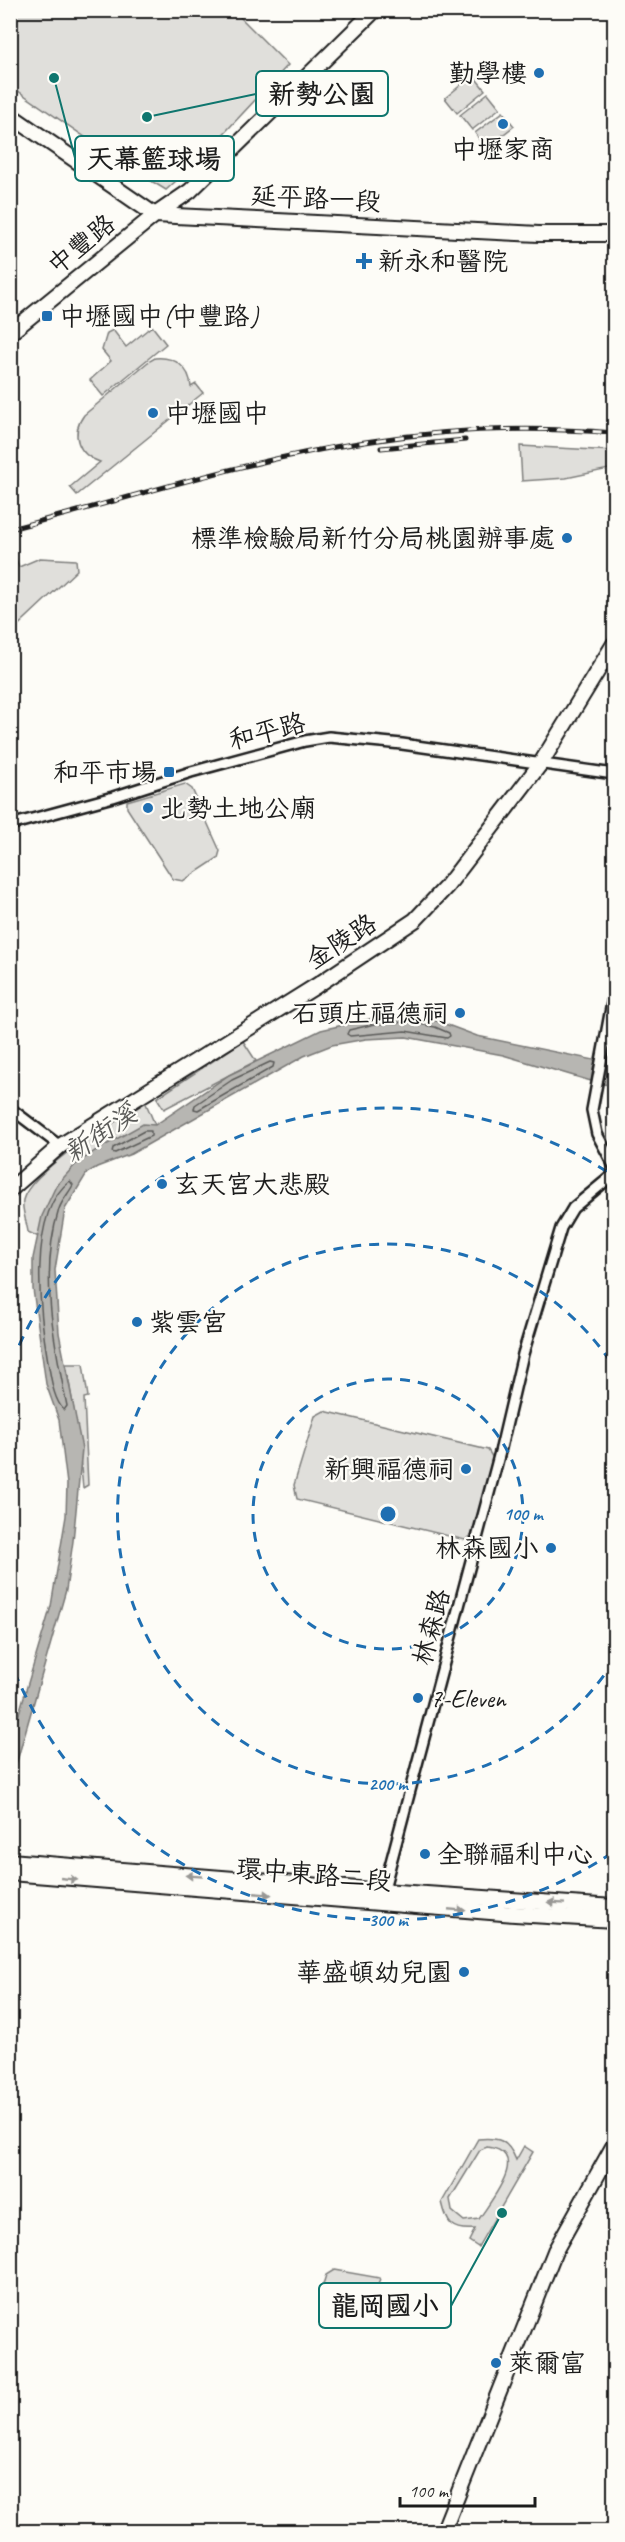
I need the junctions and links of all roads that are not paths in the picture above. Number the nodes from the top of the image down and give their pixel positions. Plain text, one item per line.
1 (375, 10) edge
2 (10, 115) edge
3 (155, 215) junction
4 (615, 234) edge
5 (10, 333) edge
6 (615, 644) edge
7 (541, 763) junction
8 (615, 774) edge
9 (10, 825) edge
10 (615, 992) edge
11 (10, 1108) edge
12 (60, 1146) junction
13 (615, 1166) edge
14 (615, 1174) edge
15 (10, 1190) edge
16 (10, 1861) edge
17 (10, 1873) edge
18 (381, 1897) junction
19 (615, 1907) edge
20 (615, 1920) edge
21 (615, 2145) edge
22 (443, 2532) edge

1 - 3 main road, 中豐路
2 - 3 main road
3 - 4 main road, 延平路一段
3 - 5 main road, 中豐路
6 - 7 main road, 金陵路
7 - 8 street, 和平路
7 - 9 street, 和平路
7 - 12 main road, 金陵路
10 - 13 street
11 - 12 street
12 - 15 main road, 金陵路
14 - 18 street, 林森路
18 -> 16 main road, 環中東路二段
17 -> 18 main road, 環中東路二段
19 -> 18 main road, 環中東路二段
18 -> 20 main road, 環中東路二段
21 - 22 main road

